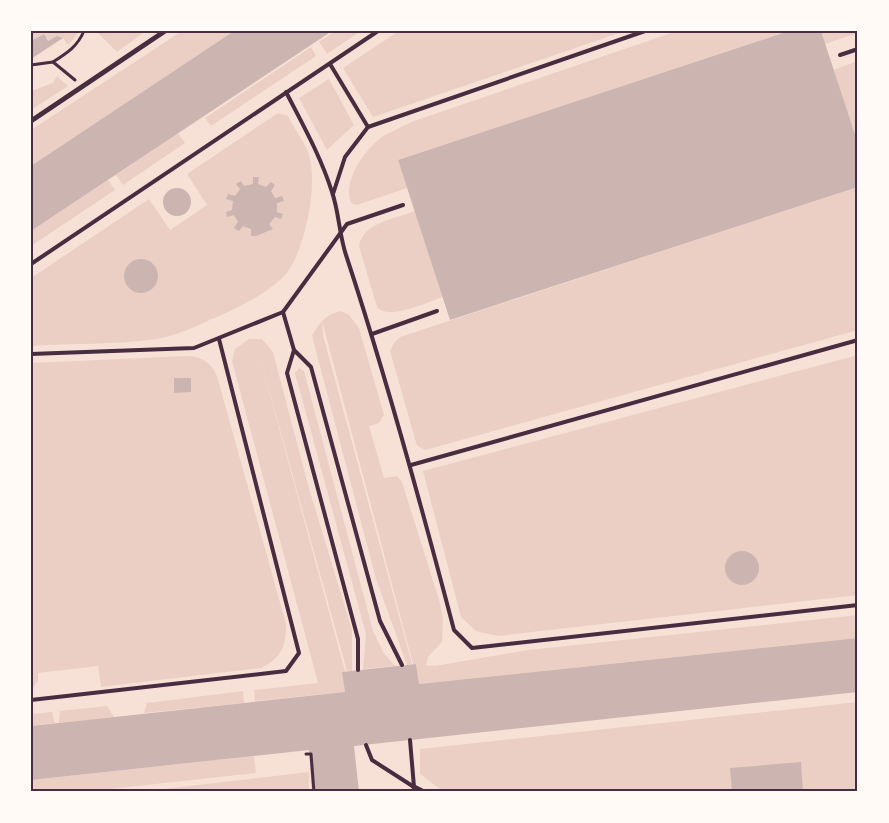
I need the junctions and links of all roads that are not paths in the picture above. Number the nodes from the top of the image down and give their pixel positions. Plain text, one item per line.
1 (165, 31) edge
2 (378, 31) edge
3 (645, 31) edge
4 (858, 49) edge
5 (840, 55) dead end
6 (330, 64) junction
7 (286, 92) junction
8 (31, 121) edge
9 (368, 127) junction
10 (333, 194) junction
11 (403, 205) dead end
12 (339, 235) junction
13 (31, 264) edge
14 (283, 312) junction
15 (438, 312) dead end
16 (372, 334) junction
17 (219, 339) junction
18 (858, 340) edge
19 (294, 350) junction
20 (31, 354) edge
21 (411, 465) junction
22 (858, 605) edge
23 (402, 666) dead end
24 (358, 670) dead end
25 (31, 700) edge
26 (410, 740) dead end
27 (366, 745) dead end
28 (414, 787) junction
29 (424, 792) edge

1 - 8 street
2 - 6 lane
3 - 9 lane
4 - 5 lane
6 - 7 lane
6 - 9 lane
7 - 10 lane
7 - 13 lane
9 - 10 lane
10 - 12 lane
11 - 12 lane
12 - 14 lane
12 - 16 lane
14 - 17 lane
14 - 19 lane
15 - 16 lane
16 - 21 lane
17 - 20 lane
17 - 25 lane
18 - 21 lane
19 - 23 lane
19 - 24 lane
21 - 22 lane
26 - 28 lane
27 - 28 lane
28 - 29 street

